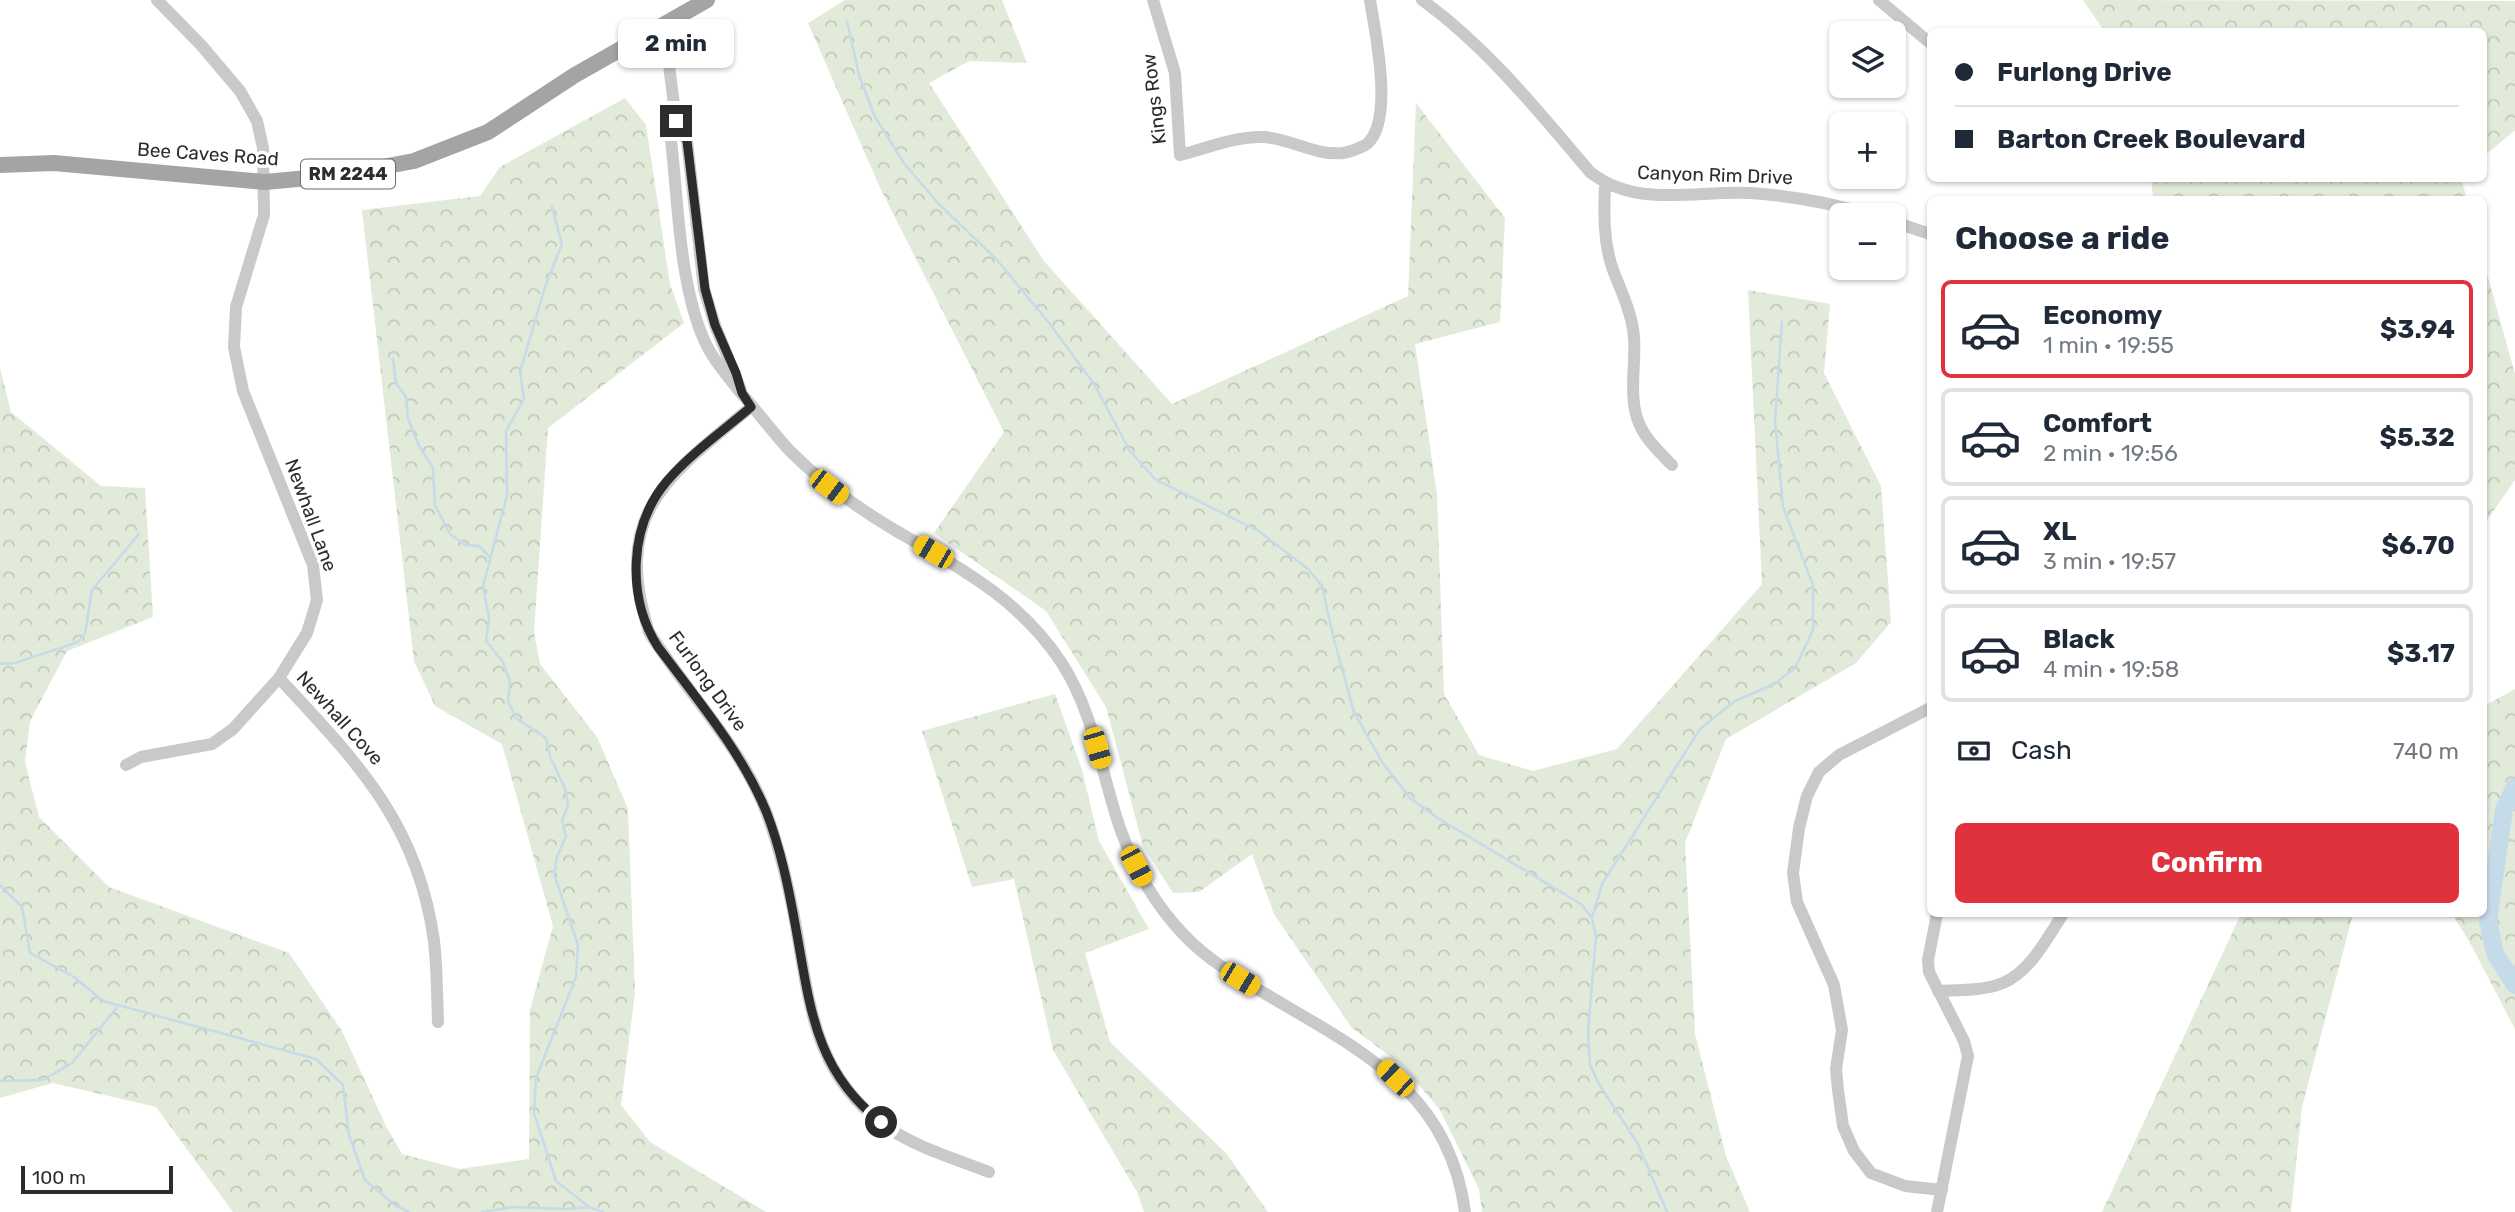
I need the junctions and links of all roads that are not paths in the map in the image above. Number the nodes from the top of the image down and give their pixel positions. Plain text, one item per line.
1 (157, 0) edge
2 (707, 0) edge
3 (1153, 0) edge
4 (1370, 0) edge
5 (1422, 0) edge
6 (1879, 0) edge
7 (664, 25) junction
8 (1927, 40) edge
9 (676, 121) junction
10 (0, 165) edge
11 (265, 182) junction
12 (1605, 184) junction
13 (1829, 204) edge
14 (1906, 226) edge
15 (1927, 233) edge
16 (706, 296) junction
17 (692, 300) junction
18 (742, 393) junction
19 (751, 407) junction
20 (1672, 465) dead end
21 (279, 678) junction
22 (1927, 710) edge
23 (126, 765) dead end
24 (1936, 917) edge
25 (2061, 917) edge
26 (1938, 991) junction
27 (438, 1022) dead end
28 (989, 1172) dead end
29 (1942, 1190) junction
30 (1465, 1212) edge
31 (1937, 1212) edge

1 - 11 street, Newhall Lane
2 - 7 main road, Bee Caves Road / RM 2244
3 - 4 street, Kings Row
5 - 12 street, Canyon Rim Drive
6 - 8 street
7 - 9 street
7 - 11 main road, Bee Caves Road / RM 2244
9 - 16 street
9 - 17 street
10 - 11 main road, Bee Caves Road / RM 2244
11 - 21 street, Newhall Lane
12 - 13 street, Canyon Rim Drive
12 - 20 street
14 - 15 street
16 - 17 street
16 - 18 street
17 - 18 street
18 - 19 street
19 - 28 street, Furlong Drive
19 - 30 street
21 - 23 street, Newhall Lane
21 - 27 street, Newhall Cove
22 - 29 street
24 - 26 street
25 - 26 street
26 - 29 street
29 - 31 street

